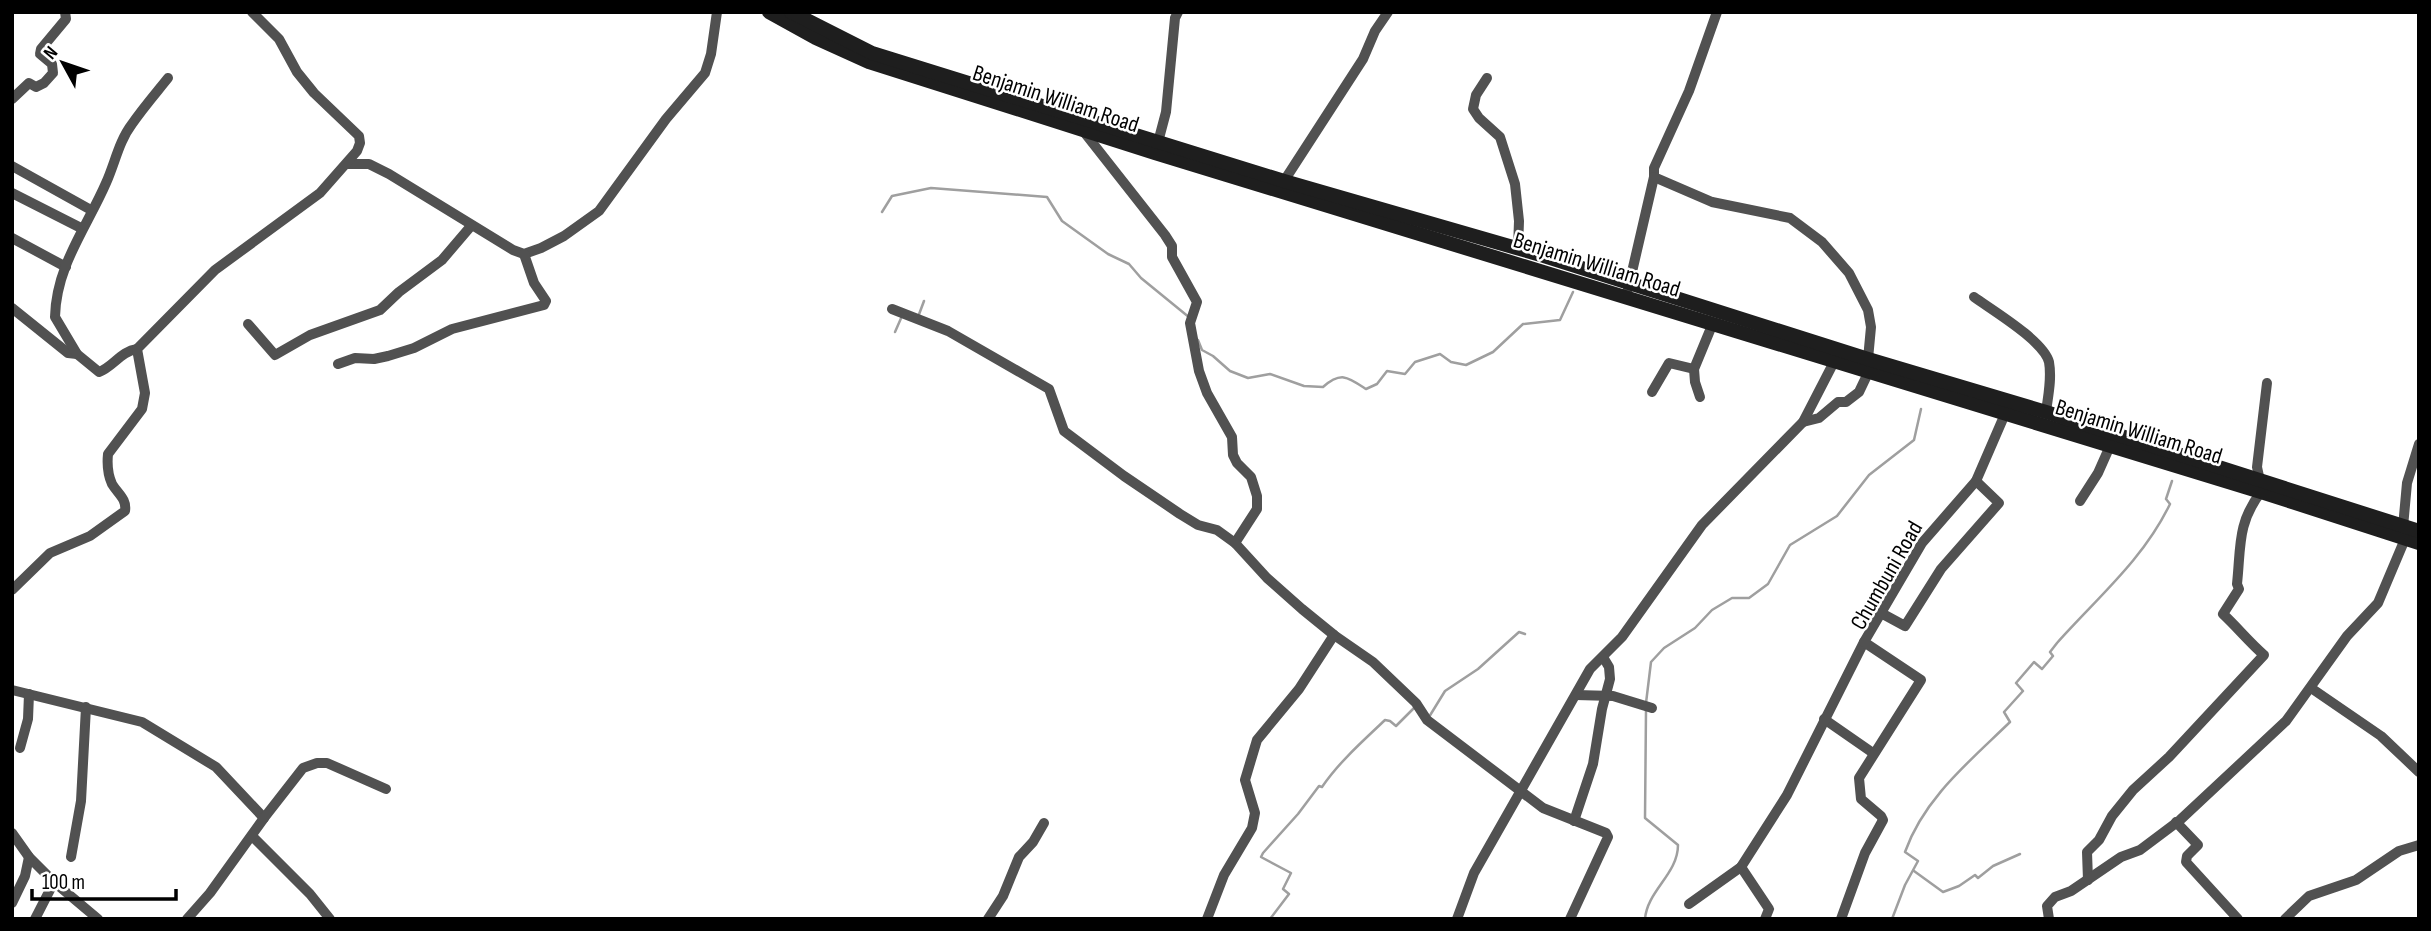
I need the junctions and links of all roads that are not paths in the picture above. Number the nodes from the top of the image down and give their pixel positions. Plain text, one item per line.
1 (65, 12) edge
2 (252, 12) edge
3 (717, 12) edge
4 (769, 12) edge
5 (791, 12) edge
6 (1178, 12) edge
7 (1388, 12) edge
8 (1717, 12) edge
9 (168, 78) dead end
10 (1487, 78) dead end
11 (12, 99) edge
12 (1082, 129) junction
13 (1156, 148) junction
14 (347, 164) junction
15 (12, 166) edge
16 (1654, 177) junction
17 (1284, 181) junction
18 (12, 193) edge
19 (91, 210) junction
20 (471, 226) junction
21 (81, 228) junction
22 (12, 238) edge
23 (1518, 249) junction
24 (524, 254) junction
25 (66, 267) junction
26 (1627, 290) junction
27 (1974, 297) dead end
28 (12, 308) edge
29 (892, 309) dead end
30 (1713, 323) junction
31 (248, 324) dead end
32 (137, 349) junction
33 (77, 354) junction
34 (1835, 360) junction
35 (338, 364) dead end
36 (1868, 365) junction
37 (1694, 369) junction
38 (2267, 383) dead end
39 (1652, 392) dead end
40 (1700, 397) dead end
41 (2046, 412) junction
42 (2005, 414) junction
43 (1803, 422) junction
44 (2419, 443) edge
45 (2110, 446) junction
46 (1976, 481) junction
47 (2261, 487) junction
48 (2080, 501) dead end
49 (2419, 531) edge
50 (2409, 536) edge
51 (1235, 543) junction
52 (12, 590) edge
53 (1881, 613) junction
54 (1334, 635) junction
55 (1864, 642) junction
56 (1603, 657) junction
57 (2311, 688) junction
58 (12, 690) edge
59 (29, 694) junction
60 (1576, 695) junction
61 (1605, 696) junction
62 (86, 707) junction
63 (1651, 708) dead end
64 (1824, 719) junction
65 (20, 748) dead end
66 (1873, 753) junction
67 (2419, 772) edge
68 (386, 789) dead end
69 (1520, 791) junction
70 (264, 818) junction
71 (1574, 821) junction
72 (2176, 822) junction
73 (1044, 823) dead end
74 (252, 836) junction
75 (13, 838) edge
76 (2419, 845) edge
77 (29, 857) junction
78 (71, 857) dead end
79 (1741, 867) junction
80 (2088, 880) junction
81 (54, 882) junction
82 (12, 903) edge
83 (1689, 904) dead end
84 (35, 919) edge
85 (98, 919) edge
86 (187, 919) edge
87 (330, 919) edge
88 (988, 919) edge
89 (1207, 919) edge
90 (1457, 919) edge
91 (1570, 919) edge
92 (1765, 919) edge
93 (1841, 919) edge
94 (2049, 919) edge
95 (2238, 919) edge
96 (2285, 919) edge

1 - 11 street
2 - 14 street
3 - 24 street
4 - 12 main road, Benjamin William Road
5 - 13 main road, Benjamin William Road
6 - 13 street
7 - 17 street
8 - 16 street
9 - 19 street
10 - 23 street
12 - 13 main road, Benjamin William Road
12 - 51 street
13 - 17 main road, Benjamin William Road
13 - 26 main road, Benjamin William Road
14 - 20 street
14 - 32 street
15 - 19 street
16 - 26 street
16 - 36 street
17 - 23 main road, Benjamin William Road
18 - 21 street
19 - 21 street
20 - 24 street
20 - 31 street
21 - 25 street
22 - 25 street
23 - 26 main road, Benjamin William Road
24 - 35 street
25 - 33 street
26 - 30 main road, Benjamin William Road
26 - 36 main road, Benjamin William Road
27 - 41 street
28 - 33 street
29 - 51 street
30 - 34 main road, Benjamin William Road
30 - 37 street
32 - 33 street
32 - 52 street
34 - 36 main road, Benjamin William Road
34 - 43 street
36 - 41 main road, Benjamin William Road
36 - 42 main road, Benjamin William Road
36 - 43 street
37 - 39 street
37 - 40 street
38 - 47 street
41 - 47 main road, Benjamin William Road
42 - 45 main road, Benjamin William Road
42 - 46 street, Chumbuni Road
43 - 56 street
44 - 50 street
45 - 47 main road, Benjamin William Road
45 - 48 street
46 - 53 street, Chumbuni Road
46 - 53 street
47 - 50 main road, Benjamin William Road
47 - 80 street
49 - 50 main road, Benjamin William Road
50 - 57 street
51 - 54 street
53 - 55 street, Chumbuni Road
54 - 69 street
54 - 89 street
55 - 64 street
55 - 66 street, Chumbuni Road
56 - 60 street
56 - 61 street
57 - 67 street
57 - 72 street
58 - 59 street
59 - 62 street
59 - 65 street
60 - 61 street
60 - 69 street
61 - 63 street
61 - 71 street
62 - 70 street
62 - 78 street
64 - 66 street
64 - 79 street
66 - 93 street, Chumbuni Road
68 - 70 street
69 - 71 street
69 - 90 street
70 - 74 street
71 - 91 street
72 - 80 street
72 - 95 street
73 - 88 street
74 - 86 street
74 - 87 street
75 - 77 street
76 - 96 street
77 - 81 street
77 - 82 street
79 - 83 street
79 - 92 street
80 - 94 street
81 - 84 street
81 - 85 street

